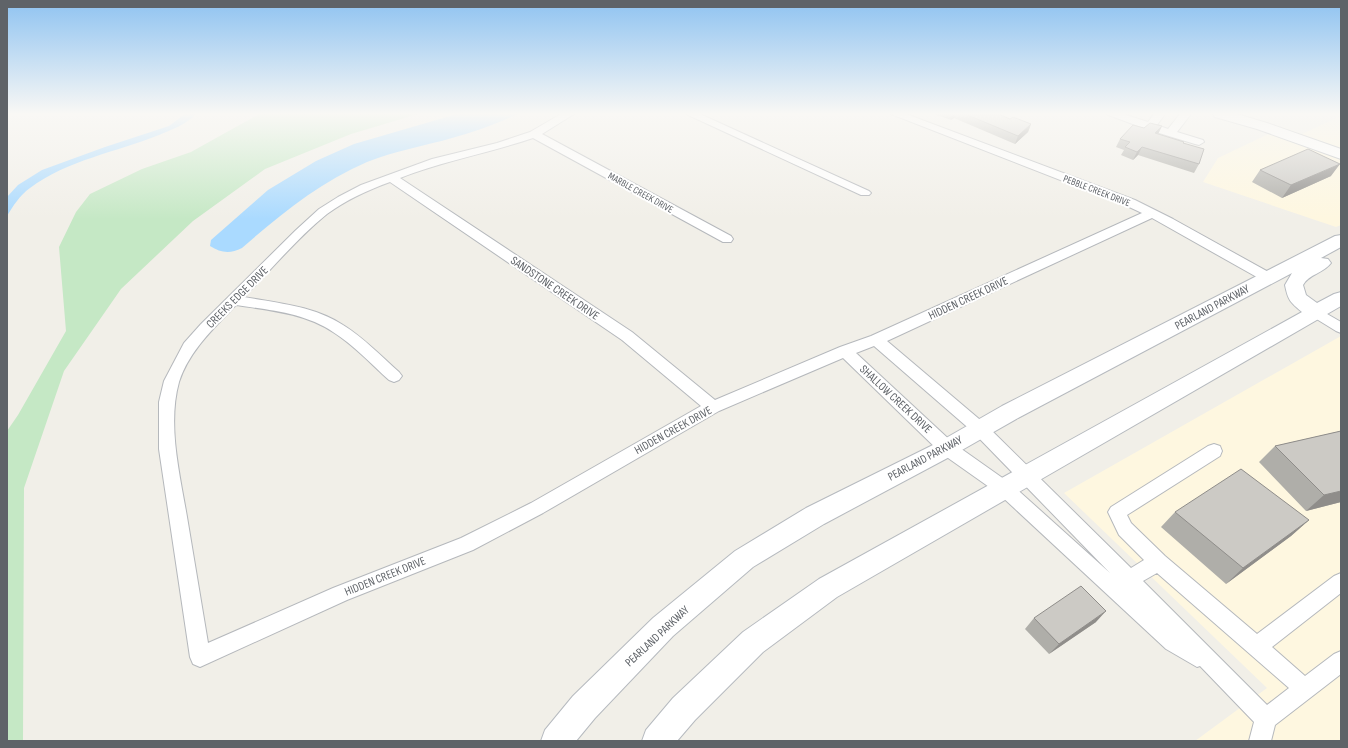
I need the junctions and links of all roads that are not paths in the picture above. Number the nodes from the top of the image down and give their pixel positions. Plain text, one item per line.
1 (485, 149) edge
2 (561, 149) edge
3 (768, 149) edge
4 (989, 149) edge
5 (1327, 149) edge
6 (1341, 154) edge
7 (391, 178) junction
8 (865, 193) dead end
9 (1151, 214) junction
10 (727, 239) dead end
11 (1339, 241) edge
12 (1267, 278) junction
13 (1341, 298) edge
14 (234, 300) junction
15 (1315, 312) junction
16 (1341, 328) edge
17 (876, 340) junction
18 (845, 351) junction
19 (394, 376) dead end
20 (714, 407) junction
21 (979, 428) junction
22 (947, 448) junction
23 (1214, 451) dead end
24 (1028, 476) junction
25 (1005, 489) junction
26 (1158, 562) junction
27 (1341, 582) edge
28 (1121, 584) junction
29 (1256, 647) junction
30 (200, 657) joint
31 (1341, 661) edge
32 (1305, 689) junction
33 (1266, 719) junction
34 (556, 741) edge
35 (657, 741) edge
36 (1260, 741) edge

1 - 7 street, CREEKS EDGE DRIVE
2 - 10 street, MARBLE CREEK DRIVE
3 - 8 street
4 - 9 street, PEBBLE CREEK DRIVE
5 - 6 main road
7 - 14 street, CREEKS EDGE DRIVE
7 - 20 street, SANDSTONE CREEK DRIVE
9 - 12 street, PEBBLE CREEK DRIVE
9 - 17 street, HIDDEN CREEK DRIVE
11 - 12 main road, PEARLAND PARKWAY
11 - 15 main road
12 - 21 main road, PEARLAND PARKWAY
13 - 15 main road
14 - 19 street
14 - 30 street, CREEKS EDGE DRIVE
15 - 16 street
15 - 24 main road
17 - 18 street, HIDDEN CREEK DRIVE
17 - 21 street
18 - 20 street, HIDDEN CREEK DRIVE
18 - 22 street, SHALLOW CREEK DRIVE
20 - 30 street, HIDDEN CREEK DRIVE
21 - 22 main road, PEARLAND PARKWAY
21 - 24 street
22 - 25 street, SHALLOW CREEK DRIVE
22 - 34 main road, PEARLAND PARKWAY
23 - 26 street
24 - 25 main road
24 - 28 street
25 - 28 street, SHALLOW CREEK DRIVE
25 - 35 main road
26 - 28 street
26 - 29 street
27 - 29 street
28 - 33 street
29 - 32 street
31 - 32 street
32 - 33 street
33 - 36 street

